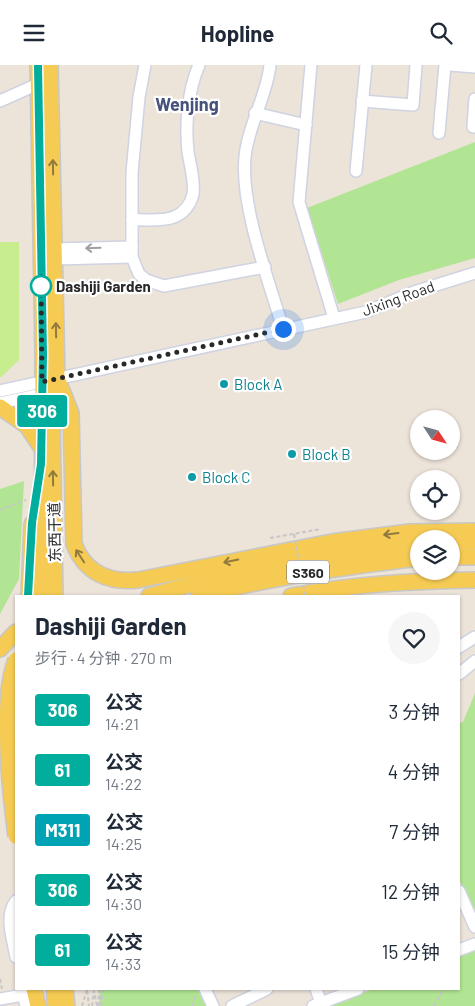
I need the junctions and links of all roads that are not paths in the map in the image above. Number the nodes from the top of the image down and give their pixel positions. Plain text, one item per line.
1 (38, 65) edge
2 (50, 65) edge
3 (145, 65) edge
4 (199, 65) edge
5 (270, 65) edge
6 (311, 65) edge
7 (366, 65) edge
8 (416, 65) edge
9 (445, 65) edge
10 (450, 65) edge
11 (475, 67) edge
12 (38, 84) junction
13 (475, 99) edge
14 (0, 101) edge
15 (362, 101) junction
16 (255, 113) junction
17 (306, 125) junction
18 (473, 127) dead end
19 (439, 133) dead end
20 (356, 171) dead end
21 (132, 220) junction
22 (132, 252) junction
23 (54, 254) junction
24 (265, 267) junction
25 (475, 273) edge
26 (334, 318) junction
27 (283, 329) junction
28 (47, 385) junction
29 (0, 391) edge
30 (0, 403) edge
31 (0, 407) edge
32 (41, 456) junction
33 (474, 539) edge
34 (460, 541) edge
35 (460, 545) edge
36 (410, 546) edge
37 (460, 557) edge
38 (475, 557) edge
39 (410, 559) edge
40 (475, 580) edge
41 (344, 590) edge
42 (28, 595) edge
43 (42, 595) edge
44 (55, 595) edge
45 (152, 595) edge
46 (203, 595) edge
47 (299, 595) edge
48 (317, 595) edge
49 (15, 633) edge
50 (475, 637) edge
51 (460, 646) edge
52 (0, 649) edge
53 (15, 660) edge
54 (475, 661) edge
55 (15, 662) edge
56 (0, 666) edge
57 (460, 672) edge
58 (15, 680) edge
59 (0, 686) edge
60 (0, 733) edge
61 (15, 745) edge
62 (15, 827) edge
63 (460, 893) edge
64 (15, 902) edge
65 (475, 927) edge
66 (475, 944) edge
67 (460, 950) edge
68 (15, 951) edge
69 (265, 990) edge
70 (316, 990) edge
71 (355, 990) edge
72 (201, 991) edge
73 (26, 995) edge
74 (0, 999) edge
75 (317, 1004) edge
76 (38, 1006) edge
77 (213, 1006) edge
78 (232, 1006) edge

1 - 12 main road
23 -> 2 main road
3 - 21 street
4 - 21 street
5 - 16 street
6 - 17 street
7 - 15 street
8 - 15 street
9 - 19 street
10 - 11 street
12 - 14 street
12 - 28 main road
13 - 18 street
15 - 20 street
16 - 17 street
16 - 24 street
17 - 26 street
21 - 22 street
22 - 23 street
22 - 24 street
28 -> 23 main road
24 - 27 street
25 - 26 street, Jixing Road
26 - 27 street, Jixing Road
27 - 28 street, Jixing Road
28 - 29 street
28 - 30 street
28 - 32 main road, 东西干道
33 -> 28 main road
44 -> 28 main road, 东西干道
31 - 32 main road
32 - 42 main road
32 - 43 main road, 东西干道
33 - 34 main road
33 - 35 main road
36 - 45 main road
37 - 38 main road
39 - 46 main road, S360
40 - 41 main road, S360
41 - 47 main road, S360
41 - 48 main road
49 - 52 main road
50 - 51 street
53 - 56 main road
54 - 57 street
55 - 62 main road, bridge
58 - 59 main road, bridge
60 - 61 main road
63 - 65 street
64 - 68 street
66 - 67 street
69 - 78 street
70 - 75 street
71 - 75 street
72 - 77 street
73 - 74 street
73 - 76 main road

